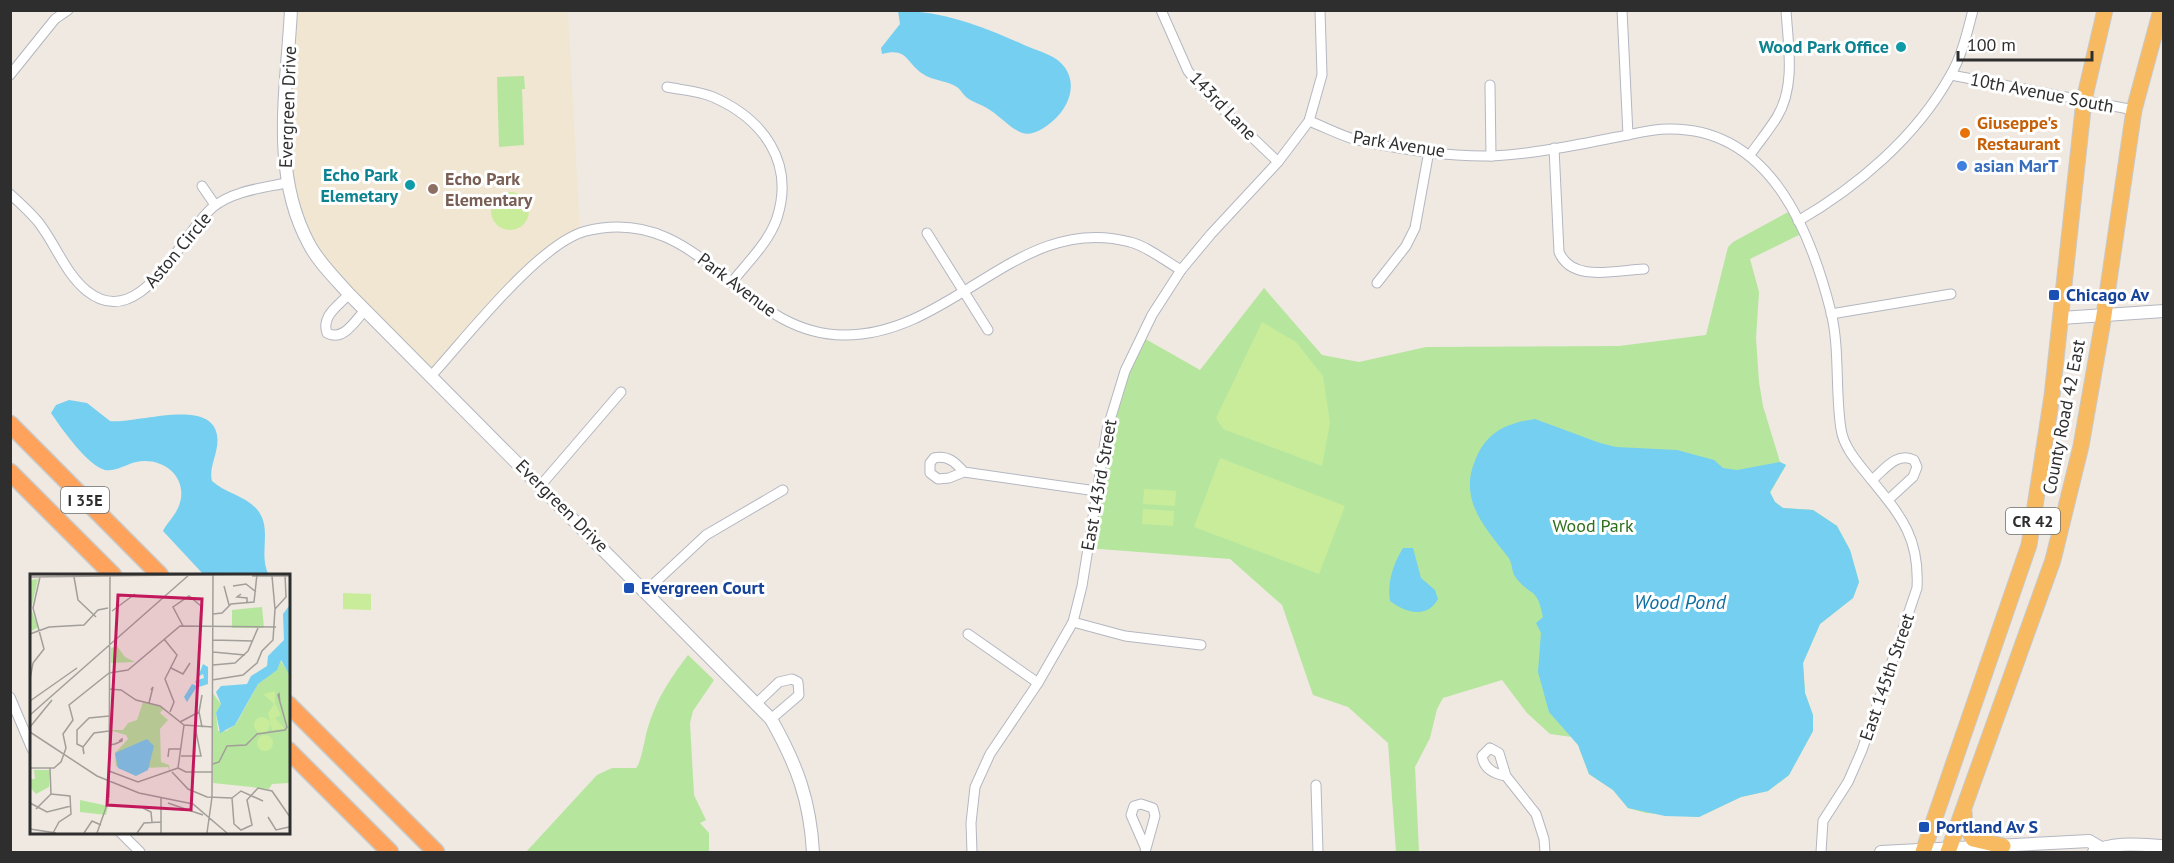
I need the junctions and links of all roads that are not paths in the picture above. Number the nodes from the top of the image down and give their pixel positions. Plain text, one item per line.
1 (68, 10) edge
2 (291, 10) edge
3 (1161, 10) edge
4 (1320, 10) edge
5 (1622, 10) edge
6 (1786, 10) edge
7 (1972, 10) edge
8 (2105, 10) edge
9 (2161, 10) edge
10 (11, 73) edge
11 (1951, 75) junction
12 (1490, 85) dead end
13 (667, 87) dead end
14 (2084, 100) junction
15 (2134, 110) junction
16 (1309, 121) junction
17 (1628, 135) junction
18 (1554, 148) junction
19 (1429, 151) junction
20 (1750, 155) junction
21 (1491, 156) junction
22 (1278, 162) junction
23 (286, 183) junction
24 (202, 186) dead end
25 (10, 194) edge
26 (215, 205) junction
27 (1798, 221) junction
28 (927, 233) dead end
29 (1644, 269) dead end
30 (1181, 270) junction
31 (732, 282) junction
32 (1377, 283) dead end
33 (964, 292) junction
34 (349, 294) junction
35 (1951, 294) dead end
36 (365, 310) junction
37 (2163, 311) edge
38 (1832, 314) junction
39 (2104, 315) junction
40 (2061, 318) junction
41 (988, 330) dead end
42 (432, 375) junction
43 (621, 392) dead end
44 (10, 424) edge
45 (10, 472) edge
46 (964, 472) dead end
47 (1872, 480) junction
48 (542, 485) junction
49 (783, 490) dead end
50 (1096, 491) junction
51 (1888, 500) junction
52 (112, 574) edge
53 (159, 574) edge
54 (646, 591) junction
55 (1073, 622) junction
56 (968, 634) dead end
57 (1201, 645) dead end
58 (1038, 683) junction
59 (10, 697) edge
60 (756, 704) junction
61 (290, 706) edge
62 (771, 719) junction
63 (10, 722) edge
64 (22, 728) junction
65 (30, 745) edge
66 (290, 752) edge
67 (1506, 776) dead end
68 (1316, 786) dead end
69 (1965, 805) junction
70 (122, 833) edge
71 (2003, 846) junction
72 (2163, 846) edge
73 (2097, 850) edge
74 (1923, 851) edge
75 (1948, 851) edge
76 (140, 852) edge
77 (390, 852) edge
78 (436, 852) edge
79 (813, 852) edge
80 (972, 852) edge
81 (1318, 852) edge
82 (1545, 852) edge
83 (1821, 852) edge
84 (1881, 852) edge

1 - 10 street
2 - 23 street, Evergreen Drive
3 - 22 street, 143rd Lane
4 - 16 street, East 143rd Street
5 - 17 street
6 - 20 street
7 - 11 street
8 - 14 highway, County Road 42 East / CR 42
9 - 15 highway, County Road 42 East / CR 42
11 - 14 street, 10th Avenue South
11 - 27 street
12 - 21 street
13 - 31 street
14 - 15 street, 10th Avenue South
14 - 40 highway, County Road 42 East / CR 42
15 - 39 highway, County Road 42 East / CR 42
16 - 19 street, Park Avenue
16 - 22 street, East 143rd Street
17 - 18 street, Park Avenue
17 - 20 street
18 - 21 street, Park Avenue
18 - 29 street
19 - 21 street, Park Avenue
19 - 32 street
20 - 27 street, East 145th Street
22 - 30 street, East 143rd Street
23 - 26 street, Aston Circle
23 - 34 street, Evergreen Drive
24 - 26 street, Aston Circle
25 - 26 street, Aston Circle
27 - 38 street, East 145th Street
28 - 33 street
30 - 33 street, Park Avenue
30 - 50 street, East 143rd Street
31 - 33 street, Park Avenue
31 - 42 street, Park Avenue
33 - 41 street
34 - 36 street, Evergreen Drive
34 - 36 street
35 - 38 street
36 - 42 street, Evergreen Drive
37 - 39 street
38 - 47 street, East 145th Street
39 - 40 street
39 - 69 highway, County Road 42 East / CR 42
40 - 74 highway, County Road 42 East / CR 42
42 - 48 street, Evergreen Drive
43 - 48 street
44 - 53 highway, I 35E
45 - 52 highway, I 35E
46 - 50 street
47 - 51 street, East 145th Street
47 - 51 street
48 - 54 street, Evergreen Drive
49 - 54 street
50 - 55 street, East 143rd Street
51 - 83 street, East 145th Street
54 - 60 street, Evergreen Drive
55 - 57 street
55 - 58 street, East 143rd Street
56 - 58 street
58 - 80 street, East 143rd Street
59 - 64 street
60 - 62 street, Evergreen Drive
60 - 62 street
61 - 78 highway
62 - 79 street, Evergreen Drive
63 - 64 street
64 - 65 street
66 - 77 highway
67 - 82 street
68 - 81 street
69 - 71 highway
69 - 75 highway, County Road 42 East / CR 42
70 - 76 street
71 - 73 street
71 - 75 street
72 - 73 street
74 - 75 street
74 - 84 street

